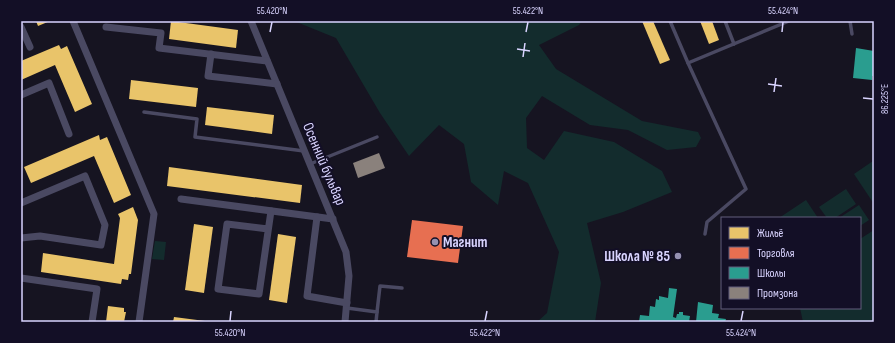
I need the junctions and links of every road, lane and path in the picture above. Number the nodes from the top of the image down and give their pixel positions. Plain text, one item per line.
1 (73, 21) edge
2 (251, 21) edge
3 (670, 21) edge
4 (725, 21) edge
5 (789, 21) edge
6 (850, 21) edge
7 (782, 22) edge
8 (21, 26) edge
9 (106, 27) dead end
10 (852, 34) dead end
11 (734, 44) junction
12 (30, 47) dead end
13 (211, 54) junction
14 (267, 61) junction
15 (688, 63) junction
16 (277, 84) junction
17 (21, 95) edge
18 (144, 112) dead end
19 (69, 134) dead end
20 (377, 137) dead end
21 (304, 151) junction
22 (310, 164) junction
23 (180, 199) dead end
24 (21, 204) edge
25 (271, 211) junction
26 (317, 217) junction
27 (333, 219) junction
28 (268, 229) junction
29 (705, 234) dead end
30 (21, 238) edge
31 (21, 278) edge
32 (402, 288) dead end
33 (347, 305) junction
34 (377, 312) junction
35 (92, 322) edge
36 (139, 322) edge
37 (345, 322) edge
38 (376, 322) edge

1 - 36 street
2 - 14 street, Осенний бульвар
3 - 15 lane
4 - 11 lane
5 - 7 lane
6 - 10 lane
7 - 11 lane
8 - 12 street
9 - 13 street
11 - 15 lane
13 - 14 street
13 - 16 street
14 - 16 street, Осенний бульвар
15 - 29 lane
16 - 21 street, Осенний бульвар
17 - 19 street
18 - 21 lane
20 - 22 lane
21 - 22 street, Осенний бульвар
22 - 27 street, Осенний бульвар
23 - 25 street
24 - 30 street
25 - 26 street
25 - 28 street
26 - 27 street
26 - 33 street
27 - 33 street, Осенний бульвар
28 - 28 street
31 - 35 street
32 - 34 lane
33 - 34 lane
33 - 37 street, Осенний бульвар
34 - 38 lane

